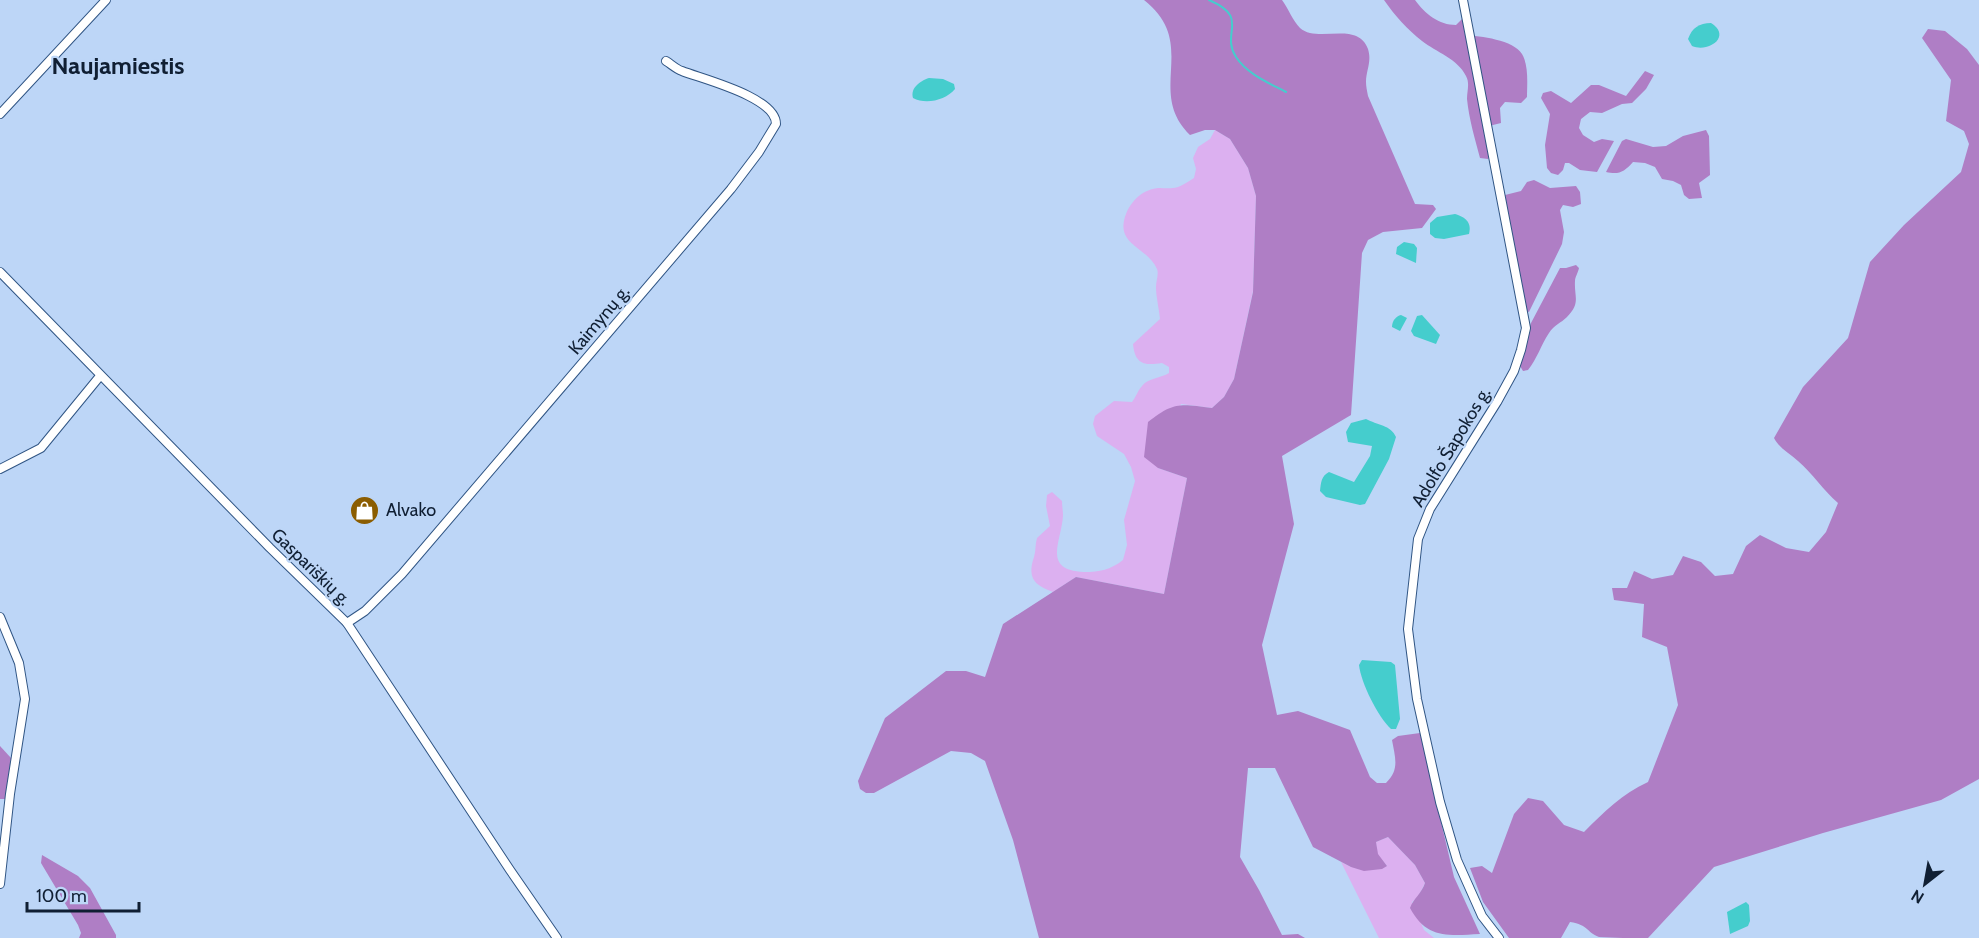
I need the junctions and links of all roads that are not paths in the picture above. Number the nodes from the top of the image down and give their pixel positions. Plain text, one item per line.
1 (106, 0) edge
2 (1463, 0) edge
3 (666, 61) dead end
4 (0, 113) edge
5 (0, 272) edge
6 (100, 376) junction
7 (0, 469) edge
8 (0, 617) edge
9 (347, 623) junction
10 (0, 884) edge
11 (556, 938) edge
12 (1499, 938) edge

1 - 4 street
2 - 12 street, Adolfo Šapokos g.
3 - 9 street, Kaimynų g.
5 - 6 street, Gaspariškių g.
6 - 7 street
6 - 9 street, Gaspariškių g.
8 - 10 street
9 - 11 street, Gaspariškių g.

